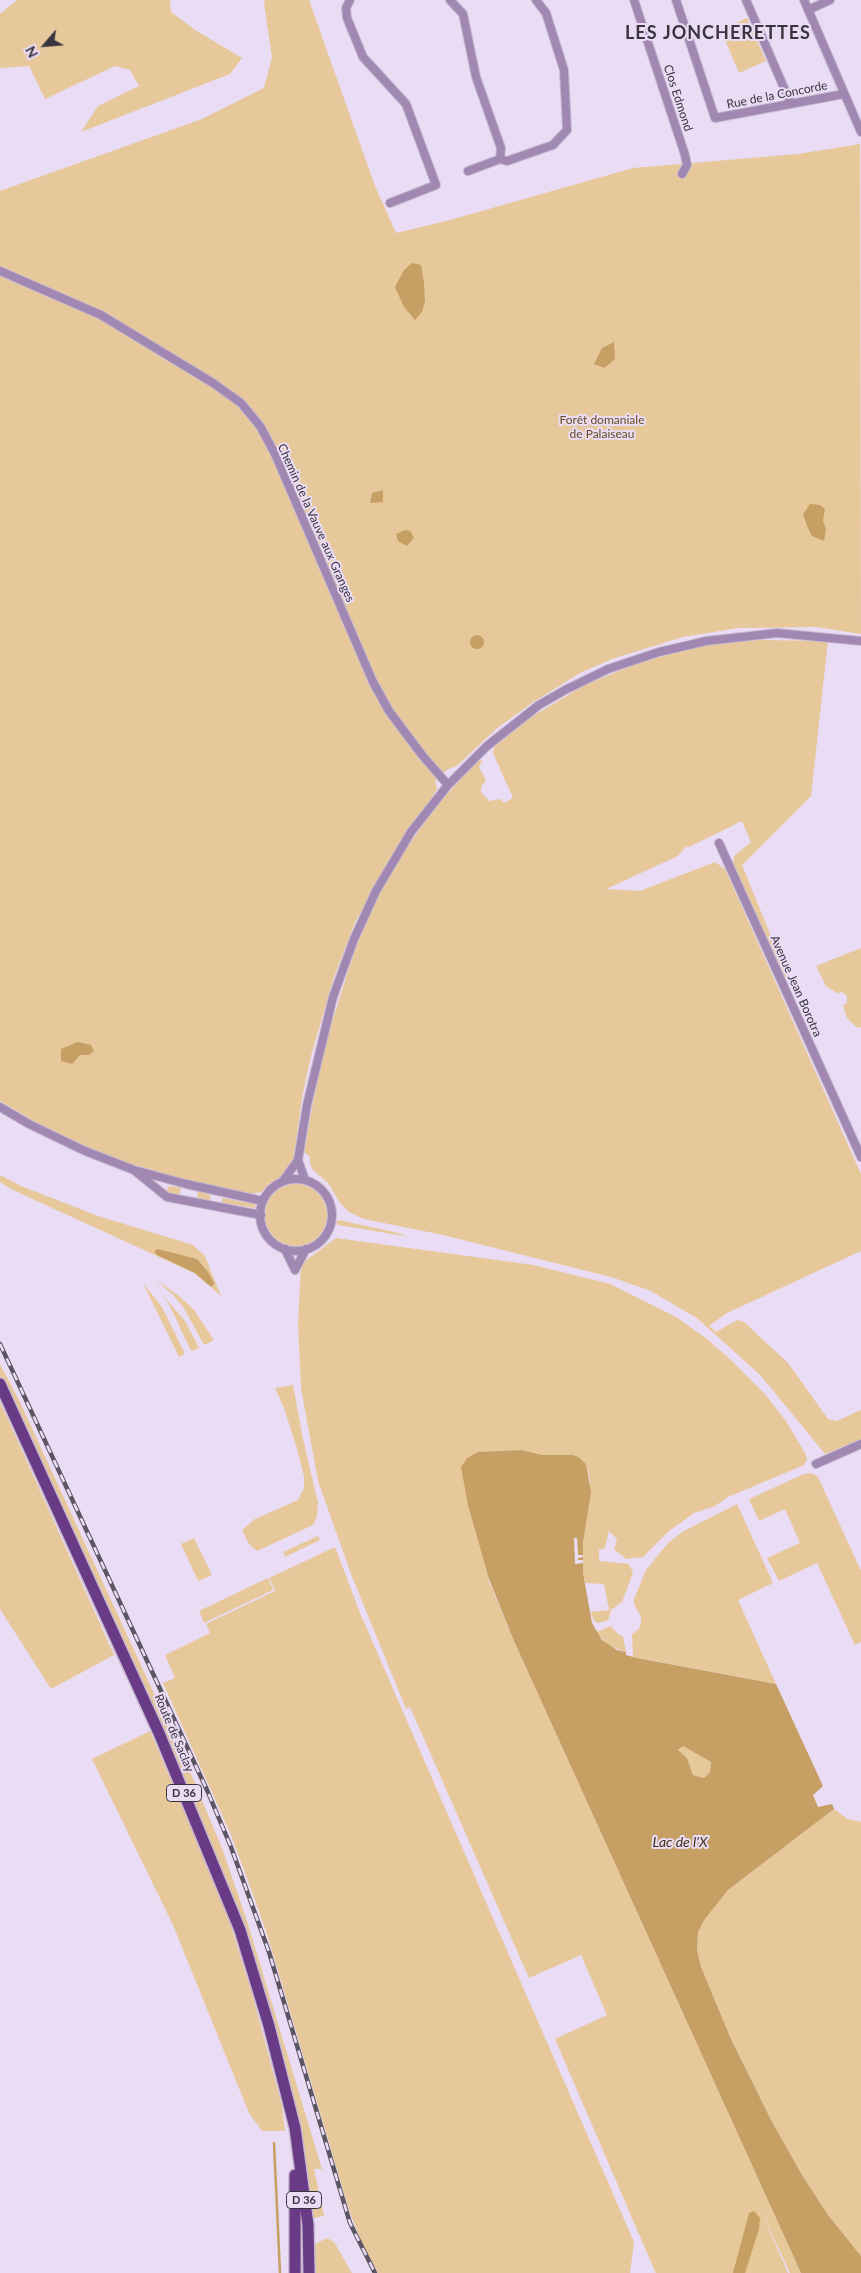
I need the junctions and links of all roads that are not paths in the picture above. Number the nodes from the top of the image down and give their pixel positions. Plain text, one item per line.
1 (350, 0) edge
2 (450, 0) edge
3 (536, 0) edge
4 (634, 0) edge
5 (676, 0) edge
6 (746, 0) edge
7 (804, 0) edge
8 (830, 0) edge
9 (808, 10) junction
10 (844, 94) junction
11 (791, 104) junction
12 (861, 132) edge
13 (500, 159) junction
14 (468, 171) dead end
15 (682, 174) dead end
16 (390, 203) dead end
17 (0, 271) edge
18 (861, 641) edge
19 (448, 785) junction
20 (719, 843) dead end
21 (0, 1107) edge
22 (861, 1135) edge
23 (853, 1138) junction
24 (861, 1157) edge
25 (298, 1160) junction
26 (134, 1170) junction
27 (305, 1180) junction
28 (282, 1182) junction
29 (263, 1201) junction
30 (260, 1215) junction
31 (285, 1249) junction
32 (306, 1249) junction
33 (1, 1388) edge
34 (861, 1444) edge
35 (816, 1464) dead end
36 (294, 2128) junction
37 (295, 2273) edge
38 (309, 2273) edge

1 - 16 street
2 - 13 street
3 - 13 street
4 - 15 street, Clos Edmond
5 - 11 street, Rue de la Concorde
6 - 11 street
7 - 9 street
8 - 9 street
9 - 10 street
10 - 11 street, Rue de la Concorde
10 - 12 street
13 - 14 street
17 - 19 street, Chemin de la Vauve aux Granges
18 - 19 street
19 - 25 street
20 - 23 street, Avenue Jean Borotra
21 - 26 street
22 - 23 street
23 - 24 street, Avenue Jean Borotra
25 - 27 street
25 - 28 street
26 - 29 street
26 - 30 street
27 - 28 street
27 - 32 street
28 - 29 street
29 - 30 street
30 - 31 street
31 - 32 street
31 - 32 street
33 - 36 main road, Route de Saclay / D 36
34 - 35 street
36 - 37 main road, Route de Saclay / D 36
36 - 38 main road, Route de Saclay / D 36

